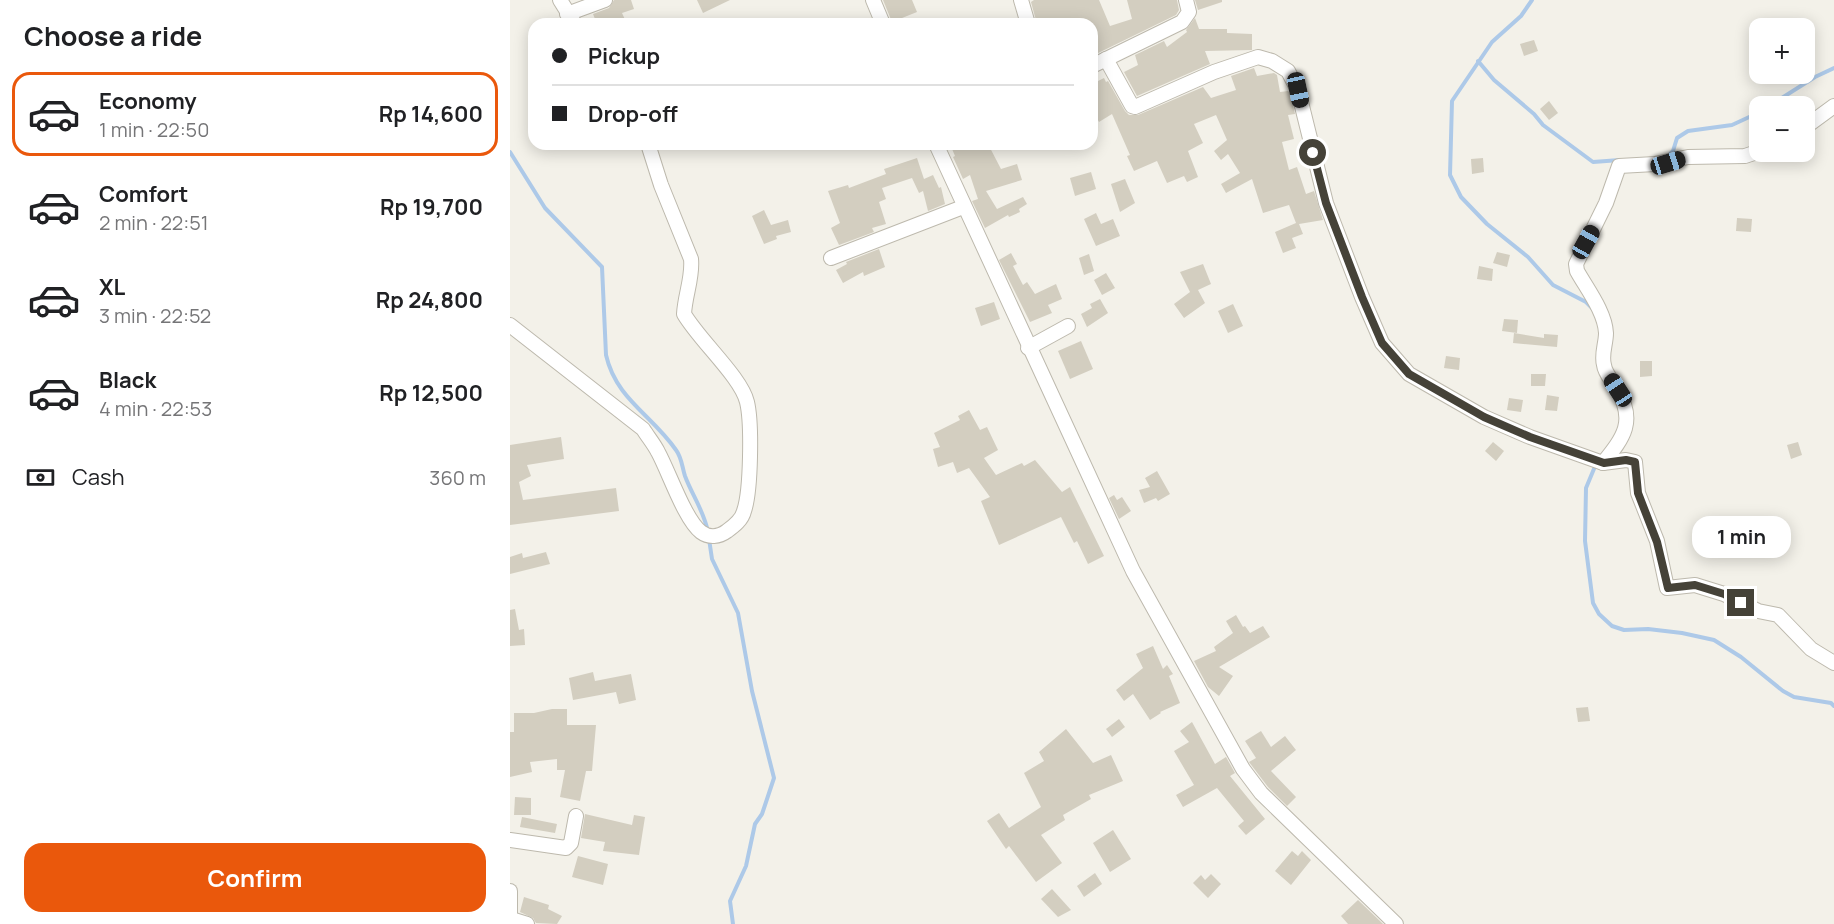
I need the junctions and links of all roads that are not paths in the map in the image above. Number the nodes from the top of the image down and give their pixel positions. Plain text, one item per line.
1 (560, 0) edge
2 (605, 0) edge
3 (873, 0) edge
4 (1021, 0) edge
5 (1186, 0) edge
6 (570, 18) edge
7 (573, 18) edge
8 (880, 18) edge
9 (1026, 18) edge
10 (1106, 59) junction
11 (1098, 63) edge
12 (1834, 106) edge
13 (1815, 120) edge
14 (650, 150) edge
15 (939, 150) edge
16 (1749, 155) edge
17 (963, 207) junction
18 (831, 258) dead end
19 (510, 325) edge
20 (1068, 326) dead end
21 (1028, 348) junction
22 (1604, 463) junction
23 (1834, 663) edge
24 (576, 816) dead end
25 (510, 840) edge
26 (510, 891) edge
27 (511, 919) edge
28 (510, 924) edge
29 (527, 924) edge
30 (1396, 924) edge

1 - 6 street
2 - 7 street
3 - 8 street
4 - 9 street
5 - 10 street
10 - 11 street
10 - 22 street
12 - 13 street
14 - 19 street
15 - 17 street
16 - 22 street
17 - 18 street
17 - 21 street
20 - 21 street
21 - 30 street
22 - 23 street
24 - 25 street
26 - 27 street
27 - 28 street
27 - 29 street

